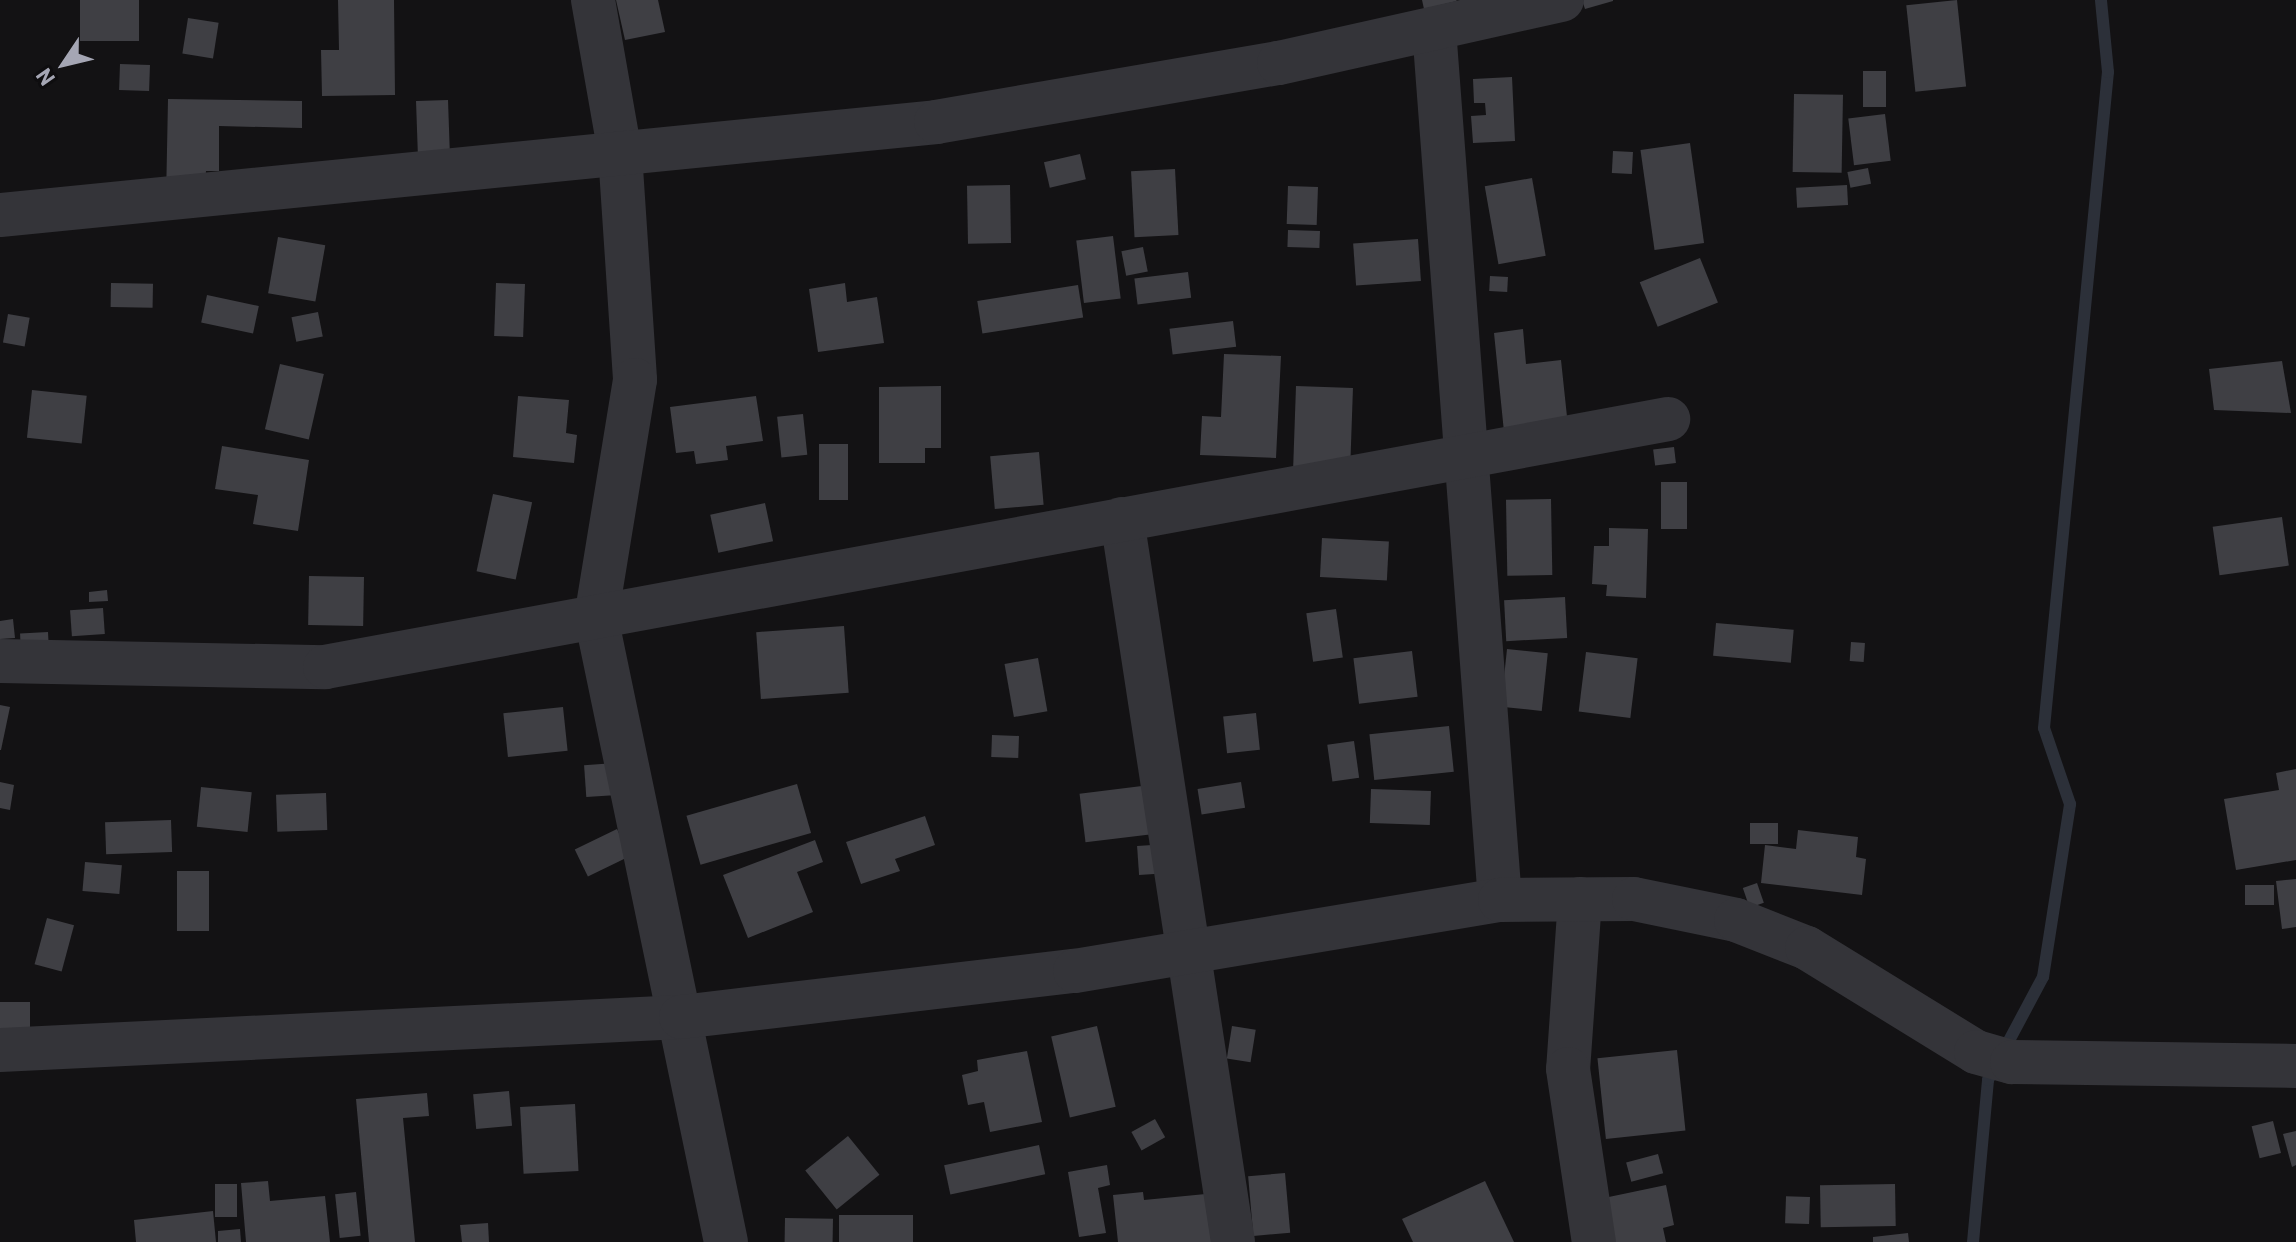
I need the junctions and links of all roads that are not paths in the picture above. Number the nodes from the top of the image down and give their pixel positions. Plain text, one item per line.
1 (593, 0) edge
2 (1545, 2) edge
3 (1434, 29) junction
4 (620, 153) junction
5 (0, 215) edge
6 (1668, 419) dead end
7 (1462, 457) junction
8 (1122, 519) junction
9 (596, 617) junction
10 (0, 661) edge
11 (1580, 899) junction
12 (1500, 900) junction
13 (1190, 950) junction
14 (681, 1017) junction
15 (0, 1050) edge
16 (2296, 1066) edge
17 (726, 1242) edge
18 (1233, 1242) edge
19 (1594, 1242) edge

1 - 4 street
2 - 3 street
3 - 4 street
3 - 7 street
4 - 5 street
4 - 9 street
6 - 7 street
7 - 8 street
7 - 12 street
8 - 9 street
8 - 13 street
9 - 10 street
9 - 14 street
11 - 12 street
11 - 16 street
11 - 19 street
12 - 13 street
13 - 14 street
13 - 18 street
14 - 15 street
14 - 17 street

